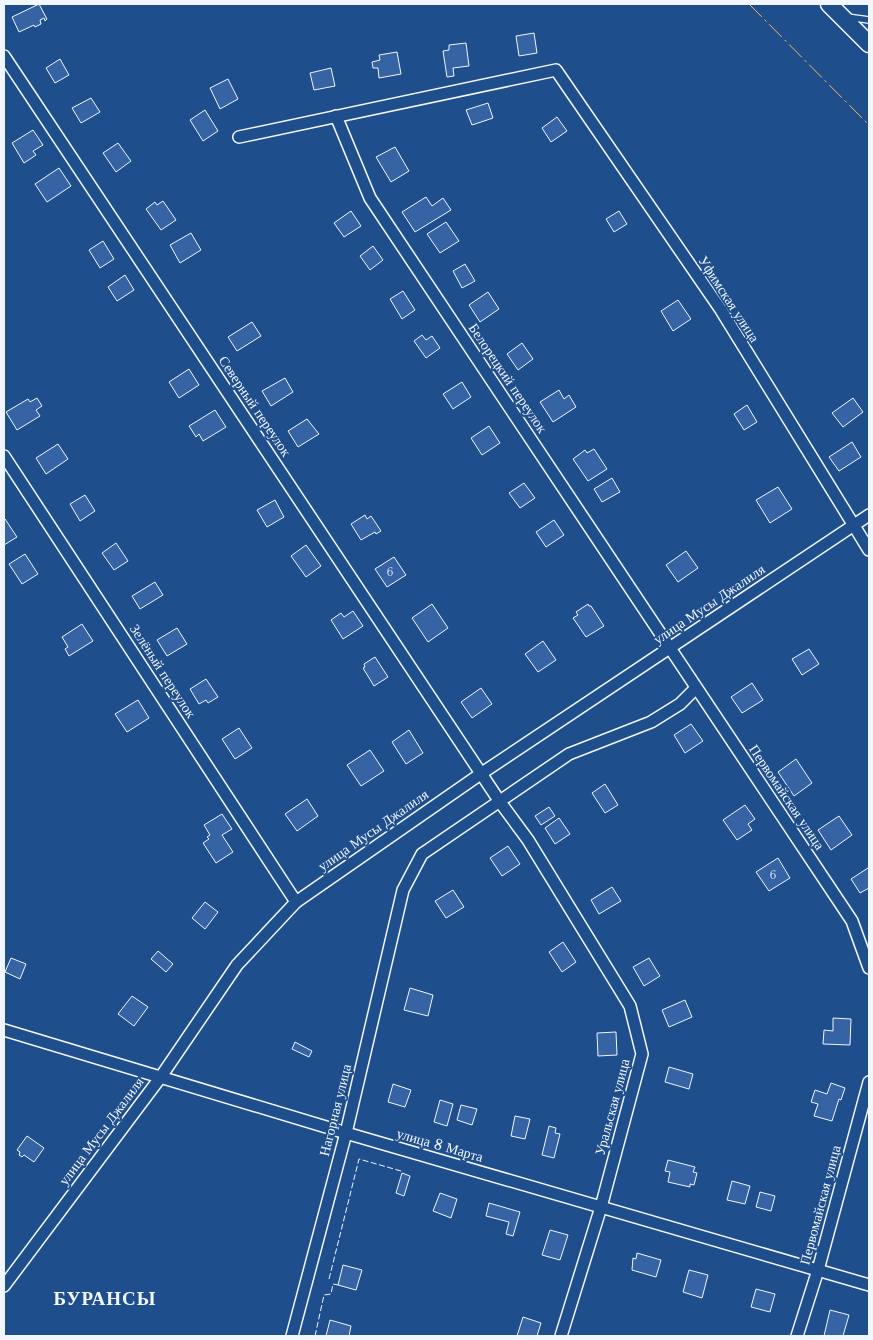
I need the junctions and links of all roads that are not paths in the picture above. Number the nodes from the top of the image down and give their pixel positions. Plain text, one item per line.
1 (829, 4) edge
2 (843, 16) junction
3 (869, 20) edge
4 (869, 44) edge
5 (4, 56) edge
6 (336, 116) junction
7 (239, 137) dead end
8 (4, 456) edge
9 (869, 515) edge
10 (853, 526) junction
11 (869, 550) edge
12 (670, 649) junction
13 (696, 688) junction
14 (482, 774) junction
15 (500, 802) junction
16 (296, 902) junction
17 (869, 968) edge
18 (4, 1030) edge
19 (160, 1078) junction
20 (869, 1082) edge
21 (346, 1133) junction
22 (601, 1207) junction
23 (818, 1270) junction
24 (869, 1285) edge
25 (4, 1286) edge
26 (292, 1336) edge
27 (560, 1336) edge
28 (798, 1336) edge

1 - 2 main road
2 - 3 lane
2 - 4 main road
5 - 14 street, Северный переулок
6 - 7 street
6 - 10 street, Уфимская улица
6 - 12 street, Белорецкий переулок
8 - 16 street, Зелёный переулок
9 - 10 street, улица Мусы Джалиля
10 - 11 street, Уфимская улица
10 - 12 street, улица Мусы Джалиля
12 - 13 street, Первомайская улица
12 - 14 street, улица Мусы Джалиля
13 - 15 street, Нагорная улица
13 - 17 street, Первомайская улица
14 - 15 street, Уральская улица
14 - 16 street, улица Мусы Джалиля
15 - 21 street, Нагорная улица
15 - 22 street, Уральская улица
16 - 19 street, улица Мусы Джалиля
18 - 19 street, улица 8 Марта
19 - 21 street, улица 8 Марта
19 - 25 street, улица Мусы Джалиля
20 - 23 street, Первомайская улица
21 - 22 street, улица 8 Марта
21 - 26 street, Нагорная улица
22 - 23 street, улица 8 Марта
22 - 27 street, Уральская улица
23 - 24 street, улица 8 Марта
23 - 28 street, Первомайская улица

